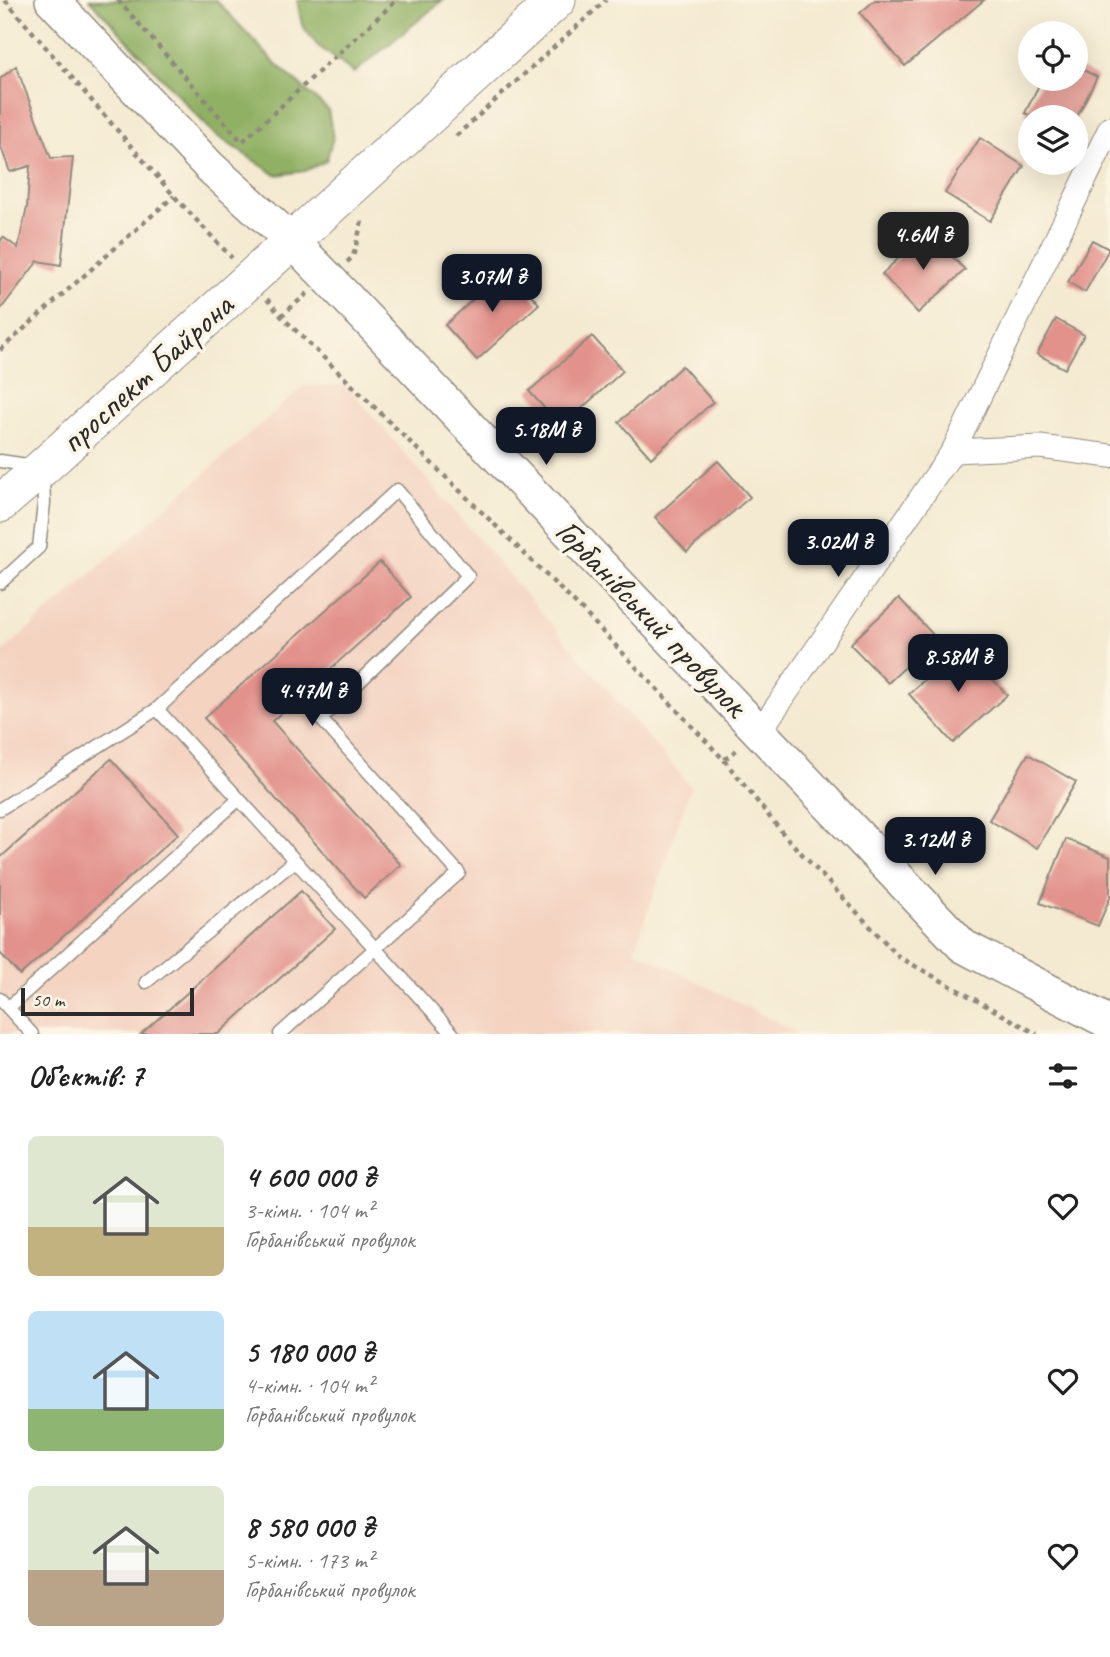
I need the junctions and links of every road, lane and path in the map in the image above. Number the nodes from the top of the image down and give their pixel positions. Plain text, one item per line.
1 (5, 0) edge
2 (52, 0) edge
3 (118, 0) edge
4 (397, 0) edge
5 (557, 0) edge
6 (606, 0) edge
7 (1109, 135) edge
8 (453, 138) dead end
9 (174, 196) junction
10 (372, 212) dead end
11 (292, 241) junction
12 (327, 277) junction
13 (250, 278) junction
14 (281, 316) junction
15 (0, 349) edge
16 (953, 451) junction
17 (1110, 456) edge
18 (0, 461) edge
19 (43, 467) junction
20 (0, 504) edge
21 (0, 583) edge
22 (157, 709) junction
23 (761, 732) junction
24 (724, 760) junction
25 (239, 799) junction
26 (0, 809) edge
27 (295, 862) junction
28 (375, 948) junction
29 (146, 982) dead end
30 (4, 1003) edge
31 (1110, 1023) edge
32 (32, 1034) edge
33 (280, 1034) edge
34 (453, 1034) edge
35 (1037, 1034) edge

1 - 9 path
2 - 11 street, Горбанівський провулок
3 - 4 path
5 - 11 main road, проспект Байрона
6 - 8 path
7 - 16 street, Горбанівський провулок
9 - 13 path
9 - 15 path
10 - 12 path
11 - 12 street, Горбанівський провулок
11 - 13 main road, проспект Байрона
12 - 14 path
12 - 23 street, Горбанівський провулок
13 - 14 path
13 - 19 main road, проспект Байрона
14 - 24 path
16 - 17 street
16 - 23 street, Горбанівський провулок
18 - 19 lane
19 - 20 main road, проспект Байрона
19 - 21 lane
22 - 25 lane
22 - 26 lane
22 - 28 lane
23 - 24 path
23 - 31 street
24 - 35 path
25 - 27 lane
25 - 30 lane
27 - 28 lane
27 - 29 lane
28 - 33 lane
28 - 34 lane
30 - 32 lane

